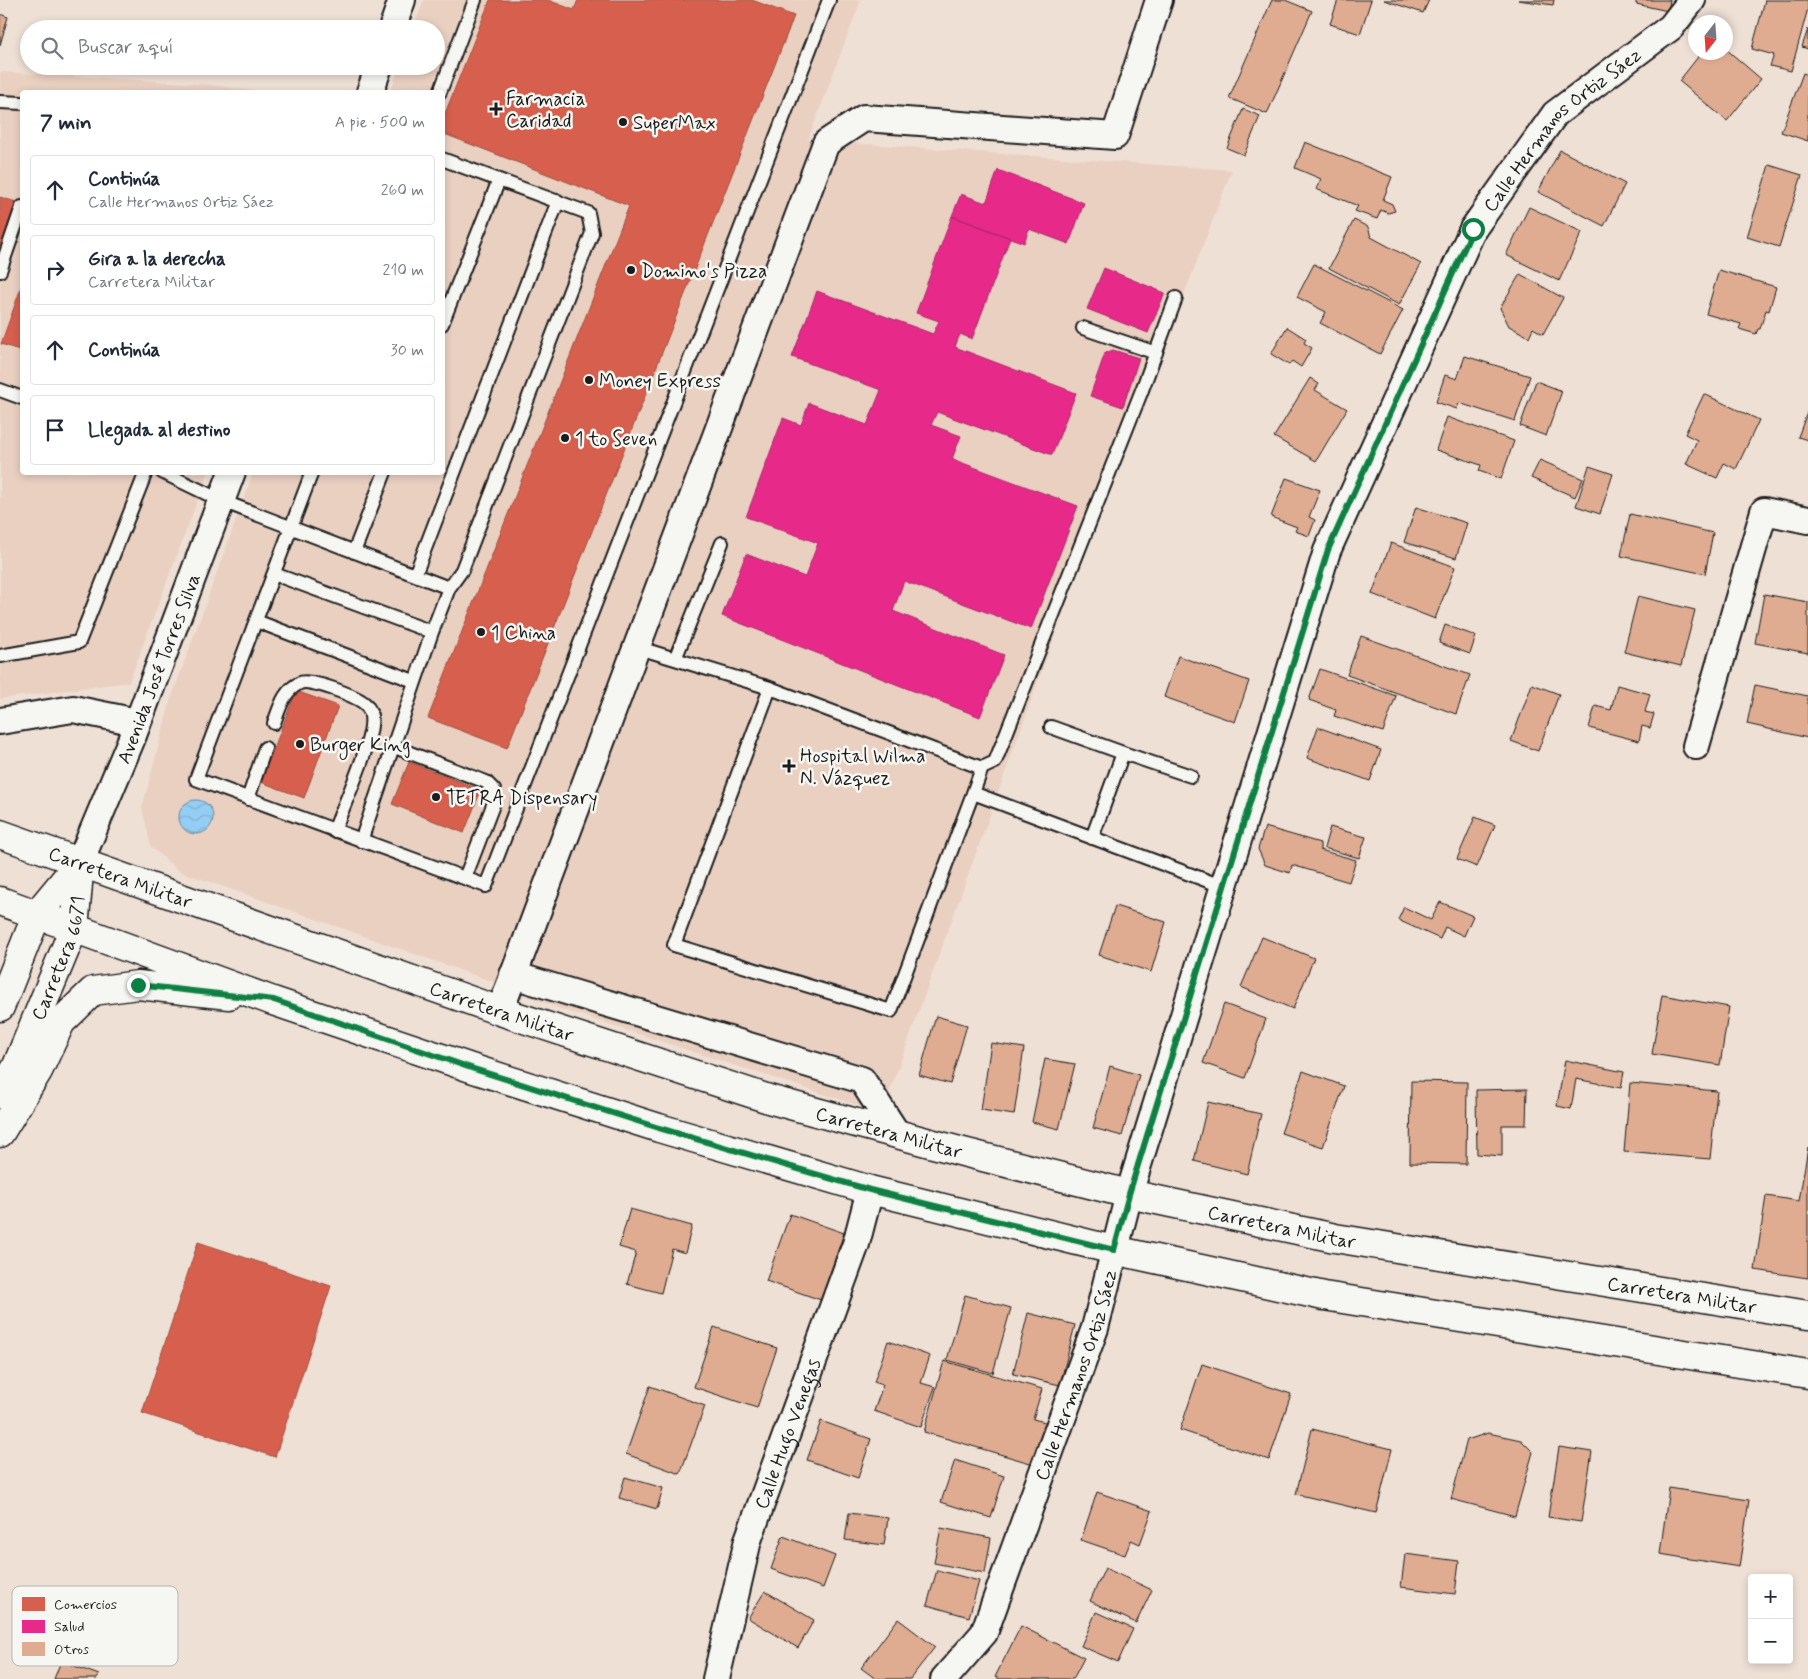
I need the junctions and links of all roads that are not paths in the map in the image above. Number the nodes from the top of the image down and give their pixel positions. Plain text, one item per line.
1 (402, 0) edge
2 (475, 0) edge
3 (829, 0) edge
4 (1159, 0) edge
5 (1692, 0) edge
6 (395, 20) edge
7 (376, 75) edge
8 (371, 90) edge
9 (441, 90) edge
10 (0, 102) edge
11 (20, 103) edge
12 (445, 160) edge
13 (498, 180) junction
14 (558, 202) junction
15 (20, 213) edge
16 (0, 271) edge
17 (1176, 298) dead end
18 (445, 316) edge
19 (1083, 328) dead end
20 (1156, 353) junction
21 (0, 390) edge
22 (20, 397) edge
23 (145, 475) edge
24 (168, 475) edge
25 (231, 475) edge
26 (311, 475) edge
27 (384, 475) edge
28 (222, 500) junction
29 (1808, 520) edge
30 (292, 528) junction
31 (722, 543) dead end
32 (354, 552) junction
33 (274, 574) junction
34 (415, 575) junction
35 (449, 588) junction
36 (256, 621) junction
37 (432, 632) junction
38 (636, 647) junction
39 (0, 656) edge
40 (675, 659) junction
41 (414, 681) junction
42 (770, 688) junction
43 (0, 721) edge
44 (137, 722) junction
45 (274, 723) dead end
46 (1051, 727) dead end
47 (392, 746) junction
48 (1696, 746) dead end
49 (265, 748) dead end
50 (1123, 753) junction
51 (982, 768) junction
52 (1191, 776) dead end
53 (973, 793) junction
54 (248, 799) junction
55 (334, 831) junction
56 (0, 834) edge
57 (1092, 838) junction
58 (361, 841) junction
59 (80, 862) junction
60 (465, 878) junction
61 (1224, 887) junction
62 (0, 901) edge
63 (36, 914) junction
64 (74, 928) junction
65 (513, 975) junction
66 (274, 1000) junction
67 (0, 1007) edge
68 (500, 1011) junction
69 (0, 1094) edge
70 (0, 1133) edge
71 (897, 1134) junction
72 (870, 1190) junction
73 (1129, 1194) junction
74 (1114, 1250) junction
75 (1808, 1315) edge
76 (1808, 1374) edge
77 (716, 1679) edge
78 (944, 1679) edge

1 - 6 street
2 - 9 lane
3 - 60 lane
4 - 38 street
5 - 61 street, Calle Hermanos Ortiz Sáez
7 - 8 street
10 - 11 lane
12 - 13 lane
13 - 14 lane
13 - 18 lane
14 - 34 lane
14 - 35 lane
15 - 16 lane
17 - 20 lane
19 - 20 lane
20 - 51 lane
21 - 22 lane
23 - 39 lane
24 - 28 lane
25 - 28 street, Avenida José Torres Silva
26 - 30 lane
27 - 32 lane
28 - 30 lane
28 - 44 street, Avenida José Torres Silva
29 - 48 street
30 - 32 lane
30 - 33 lane
31 - 40 lane
32 - 34 lane
33 - 36 lane
33 - 37 lane
34 - 35 lane
35 - 37 lane
36 - 41 lane
36 - 54 lane
37 - 41 lane
38 - 40 lane
38 - 65 street
40 - 42 lane
41 - 47 lane
42 - 51 lane
42 - 53 lane
43 - 44 street
44 - 59 street, Avenida José Torres Silva
45 - 55 lane
46 - 50 lane
47 - 58 lane
47 - 60 lane
49 - 54 lane
50 - 52 lane
50 - 57 lane
51 - 53 lane
53 - 57 lane
54 - 55 lane
55 - 58 lane
56 - 59 main road, Carretera Militar
57 - 61 lane
58 - 60 lane
59 - 63 main road, Carretera 6671
59 - 64 main road, Carretera 6671
59 - 68 main road, Carretera Militar
61 - 73 street, Calle Hermanos Ortiz Sáez
62 - 63 main road
63 - 64 main road
63 - 67 main road, Carretera 6671
64 - 66 main road
64 - 69 main road, Carretera 6671
65 - 68 street
65 - 71 street
66 - 70 main road
66 - 72 main road
68 - 71 main road, Carretera Militar
71 - 73 main road, Carretera Militar
72 - 74 main road
72 - 77 street, Calle Hugo Venegas
73 - 74 street, Calle Hermanos Ortiz Sáez
73 - 75 main road, Carretera Militar
74 - 76 main road
74 - 78 street, Calle Hermanos Ortiz Sáez

